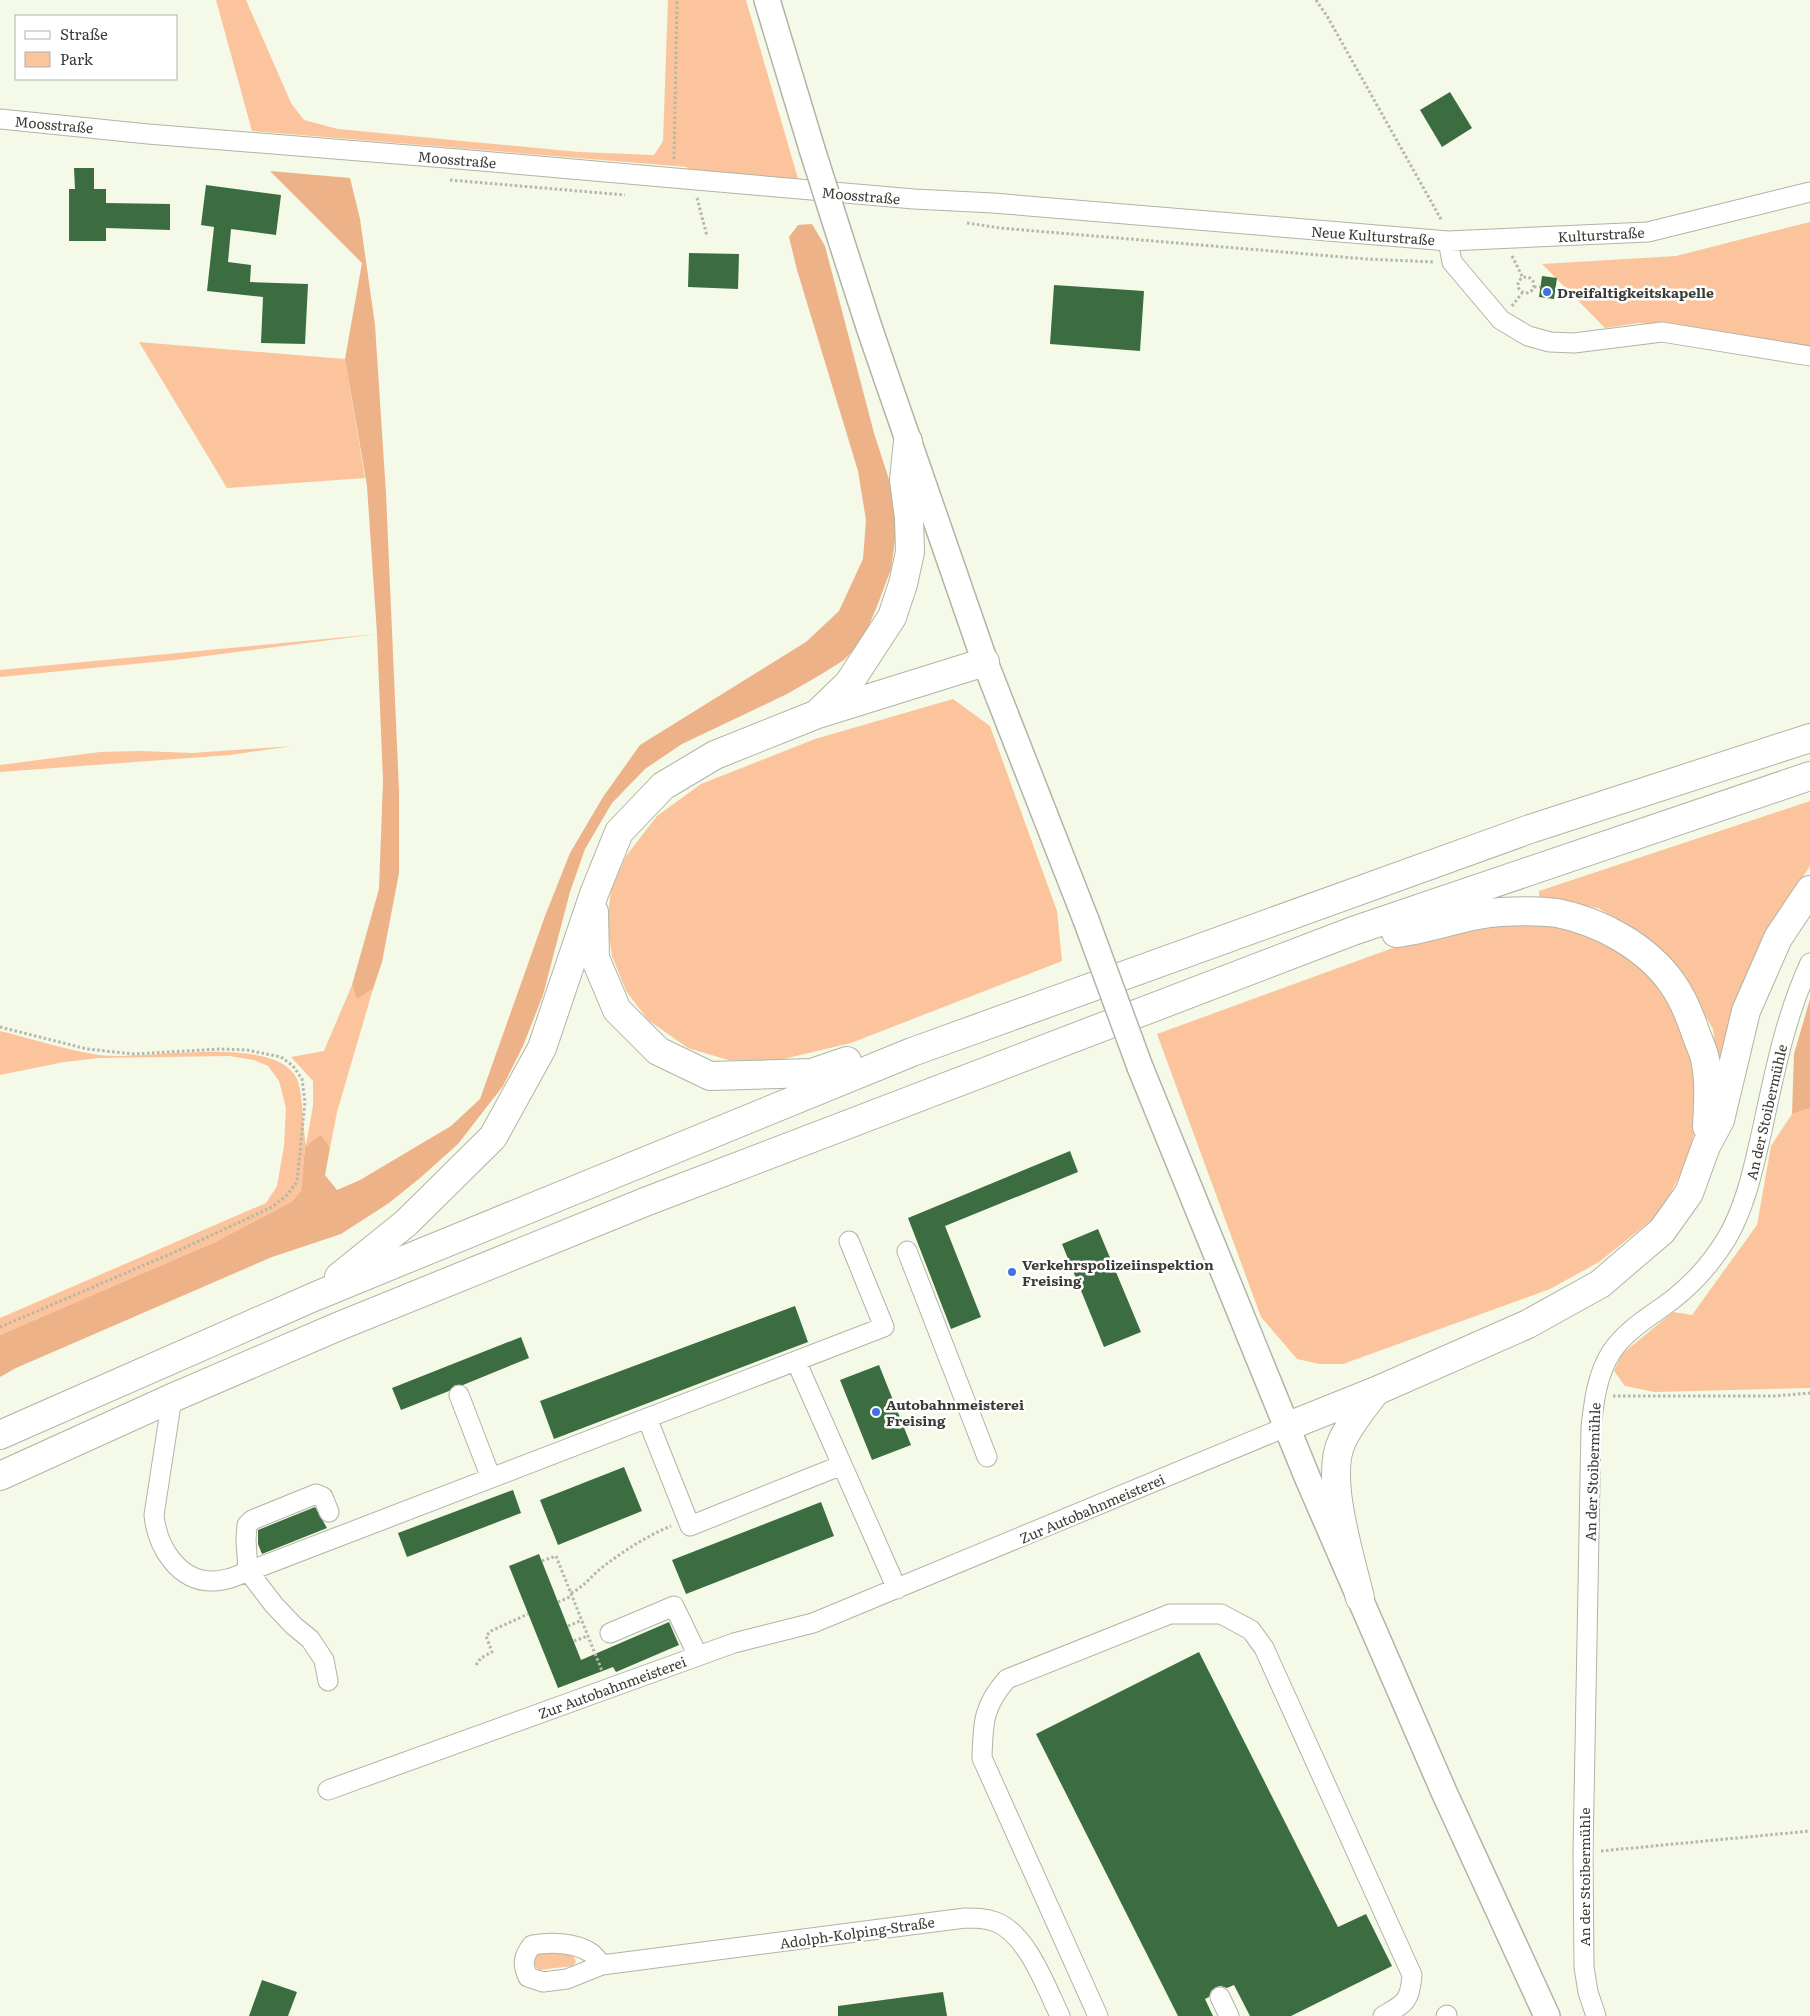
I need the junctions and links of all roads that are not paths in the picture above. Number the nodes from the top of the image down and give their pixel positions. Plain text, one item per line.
1 (767, 0) edge
2 (0, 119) edge
3 (1810, 192) edge
4 (914, 199) joint
5 (1448, 241) junction
6 (1810, 356) edge
7 (908, 441) junction
8 (985, 662) junction
9 (815, 715) junction
10 (1810, 738) edge
11 (1810, 776) edge
12 (1810, 890) edge
13 (594, 894) junction
14 (1353, 931) junction
15 (1810, 963) edge
16 (912, 1052) junction
17 (1706, 1146) junction
18 (849, 1241) dead end
19 (907, 1252) dead end
20 (316, 1296) junction
21 (796, 1361) junction
22 (1376, 1391) junction
23 (459, 1395) dead end
24 (172, 1398) junction
25 (647, 1418) junction
26 (1286, 1427) junction
27 (0, 1435) edge
28 (987, 1457) dead end
29 (842, 1465) junction
30 (0, 1476) edge
31 (491, 1478) junction
32 (329, 1512) dead end
33 (248, 1571) junction
34 (898, 1589) junction
35 (1360, 1598) junction
36 (610, 1633) dead end
37 (698, 1656) junction
38 (328, 1681) dead end
39 (328, 1790) dead end
40 (602, 1965) dead end
41 (1220, 1997) dead end
42 (1060, 2016) edge
43 (1098, 2016) edge
44 (1230, 2016) edge
45 (1383, 2016) edge
46 (1548, 2016) edge
47 (1596, 2016) edge

1 - 7 main road, bridge
2 - 4 street, Moosstraße
3 - 5 street, Kulturstraße
4 - 5 street, Neue Kulturstraße
5 - 6 street, Neue Kulturstraße
7 - 8 main road
7 - 9 highway
8 - 9 highway
8 - 26 main road, bridge
9 - 13 highway
10 - 16 highway
11 - 14 highway
12 - 17 highway
13 - 16 highway
13 - 20 highway
14 - 17 highway
14 - 24 highway
15 - 47 street, An der Stoibermühle
16 - 20 highway
17 - 22 highway
18 - 21 street
19 - 28 street
20 - 27 highway
21 - 25 street
21 - 29 street
22 - 26 highway
22 - 35 highway
23 - 31 street
24 - 30 highway
24 - 33 street
25 - 29 street
25 - 31 street
26 - 34 street, Zur Autobahnmeisterei
26 - 35 main road
29 - 34 street
31 - 33 street
32 - 33 street
33 - 38 street
34 - 37 street, Zur Autobahnmeisterei
35 - 46 main road
36 - 37 street
37 - 39 street, Zur Autobahnmeisterei
40 - 42 street, Adolph-Kolping-Straße
41 - 44 street
43 - 45 street

